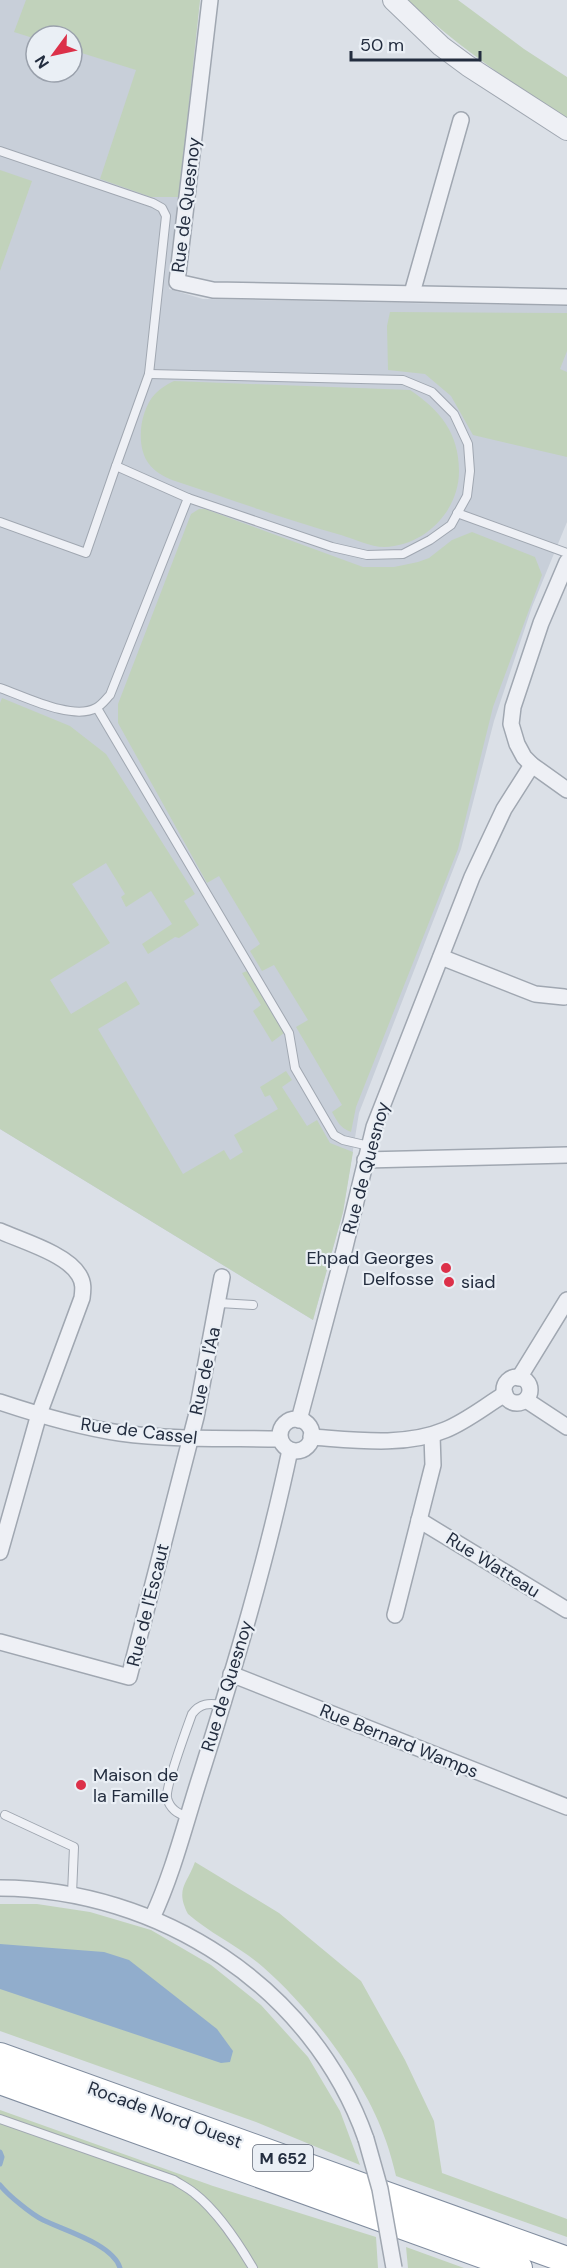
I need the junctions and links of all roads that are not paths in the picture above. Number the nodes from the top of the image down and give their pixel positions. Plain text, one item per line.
1 (210, 0) edge
2 (393, 0) edge
3 (461, 120) dead end
4 (567, 130) edge
5 (0, 151) edge
6 (412, 293) junction
7 (567, 297) edge
8 (148, 374) junction
9 (116, 466) junction
10 (188, 498) junction
11 (457, 513) junction
12 (0, 522) edge
13 (567, 553) edge
14 (567, 562) edge
15 (0, 688) edge
16 (97, 708) junction
17 (532, 765) junction
18 (567, 790) edge
19 (441, 957) junction
20 (564, 997) dead end
21 (367, 1153) junction
22 (567, 1155) edge
23 (0, 1231) edge
24 (222, 1277) dead end
25 (567, 1300) edge
26 (219, 1303) junction
27 (253, 1305) dead end
28 (519, 1378) junction
29 (505, 1394) junction
30 (526, 1400) junction
31 (0, 1402) edge
32 (39, 1414) junction
33 (299, 1420) junction
34 (567, 1427) edge
35 (432, 1435) junction
36 (311, 1437) junction
37 (191, 1439) junction
38 (285, 1444) junction
39 (419, 1520) junction
40 (0, 1552) edge
41 (567, 1610) edge
42 (395, 1616) dead end
43 (0, 1642) edge
44 (231, 1674) junction
45 (222, 1705) junction
46 (567, 1807) edge
47 (4, 1815) dead end
48 (187, 1817) junction
49 (0, 1888) edge
50 (72, 1894) junction
51 (152, 1918) junction
52 (0, 2056) edge
53 (0, 2081) edge
54 (0, 2119) edge
55 (567, 2260) edge
56 (253, 2268) edge
57 (394, 2268) edge
58 (519, 2268) edge

1 - 6 street, Rue de Quesnoy
2 - 4 street
3 - 6 street
5 - 8 lane
6 - 7 street, Rue de Quesnoy
8 - 9 lane
8 - 11 lane
9 - 10 lane
9 - 12 lane
10 - 11 lane
10 - 16 lane
11 - 13 lane
14 - 17 street
15 - 16 lane
16 - 21 lane
17 - 18 street
17 - 19 street, Rue de Quesnoy
19 - 20 street
19 - 21 street, Rue de Quesnoy
21 - 22 street
21 - 33 street, Rue de Quesnoy
23 - 32 street
24 - 26 street, Rue de l'Aa
25 - 28 street
26 - 27 lane, Rue de l'Aa
26 - 37 street, Rue de l'Aa
28 - 29 street
28 - 30 street
29 - 30 street
29 - 35 street
30 - 34 street
31 - 32 street, Rue de Cassel
32 - 37 street, Rue de Cassel
32 - 40 street
33 - 36 street
33 - 38 street
35 - 36 street
35 - 39 street
36 - 38 street
37 - 38 street, Rue de Cassel
37 - 43 street, Rue de l'Escaut
38 - 44 street, Rue de Quesnoy
39 - 41 street, Rue Watteau
39 - 42 street
44 - 45 street, Rue de Quesnoy
44 - 46 street, Rue Bernard Wamps
45 - 48 street, Rue de Quesnoy
45 - 48 lane
47 - 50 lane
48 - 51 street, Rue de Quesnoy
49 - 50 street
50 - 51 street
51 - 57 street, bridge
52 - 55 highway, Rocade Nord Ouest / M 652
53 - 58 highway, Rocade Nord Ouest / M 652
54 - 56 lane

